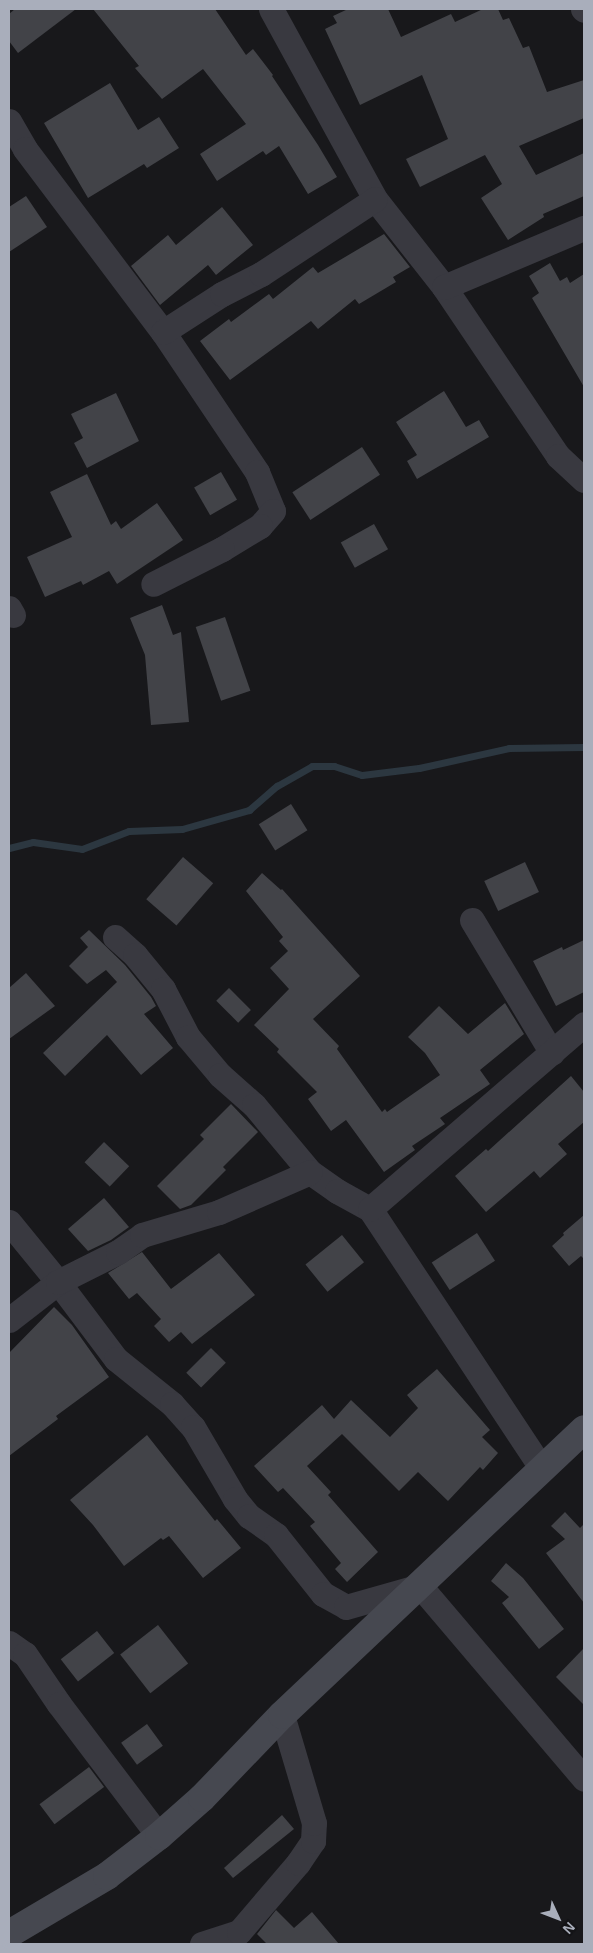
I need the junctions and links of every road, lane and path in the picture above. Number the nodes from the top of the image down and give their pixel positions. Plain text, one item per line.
1 (270, 9) edge
2 (9, 121) edge
3 (17, 154) edge
4 (375, 199) junction
5 (584, 228) edge
6 (444, 288) junction
7 (163, 332) junction
8 (584, 480) edge
9 (153, 584) dead end
10 (472, 920) dead end
11 (115, 937) dead end
12 (584, 1024) edge
13 (552, 1053) junction
14 (310, 1172) junction
15 (370, 1209) junction
16 (9, 1222) edge
17 (58, 1282) junction
18 (9, 1320) edge
19 (584, 1429) edge
20 (542, 1469) junction
21 (420, 1586) junction
22 (9, 1643) edge
23 (282, 1715) junction
24 (584, 1779) edge
25 (158, 1836) junction
26 (9, 1934) edge
27 (240, 1938) edge
28 (202, 1944) edge

1 - 4 street
2 - 3 street
3 - 7 street
4 - 6 street
4 - 7 street
5 - 6 street
6 - 8 street
7 - 9 street
10 - 13 street
11 - 14 street
12 - 13 street
13 - 15 street
14 - 15 street
14 - 17 street
15 - 20 street
16 - 17 street
17 - 18 street
17 - 21 street
19 - 20 main road
20 - 21 main road
21 - 23 main road
21 - 24 street
22 - 25 street
23 - 25 main road
23 - 27 street
25 - 26 main road
27 - 28 street

